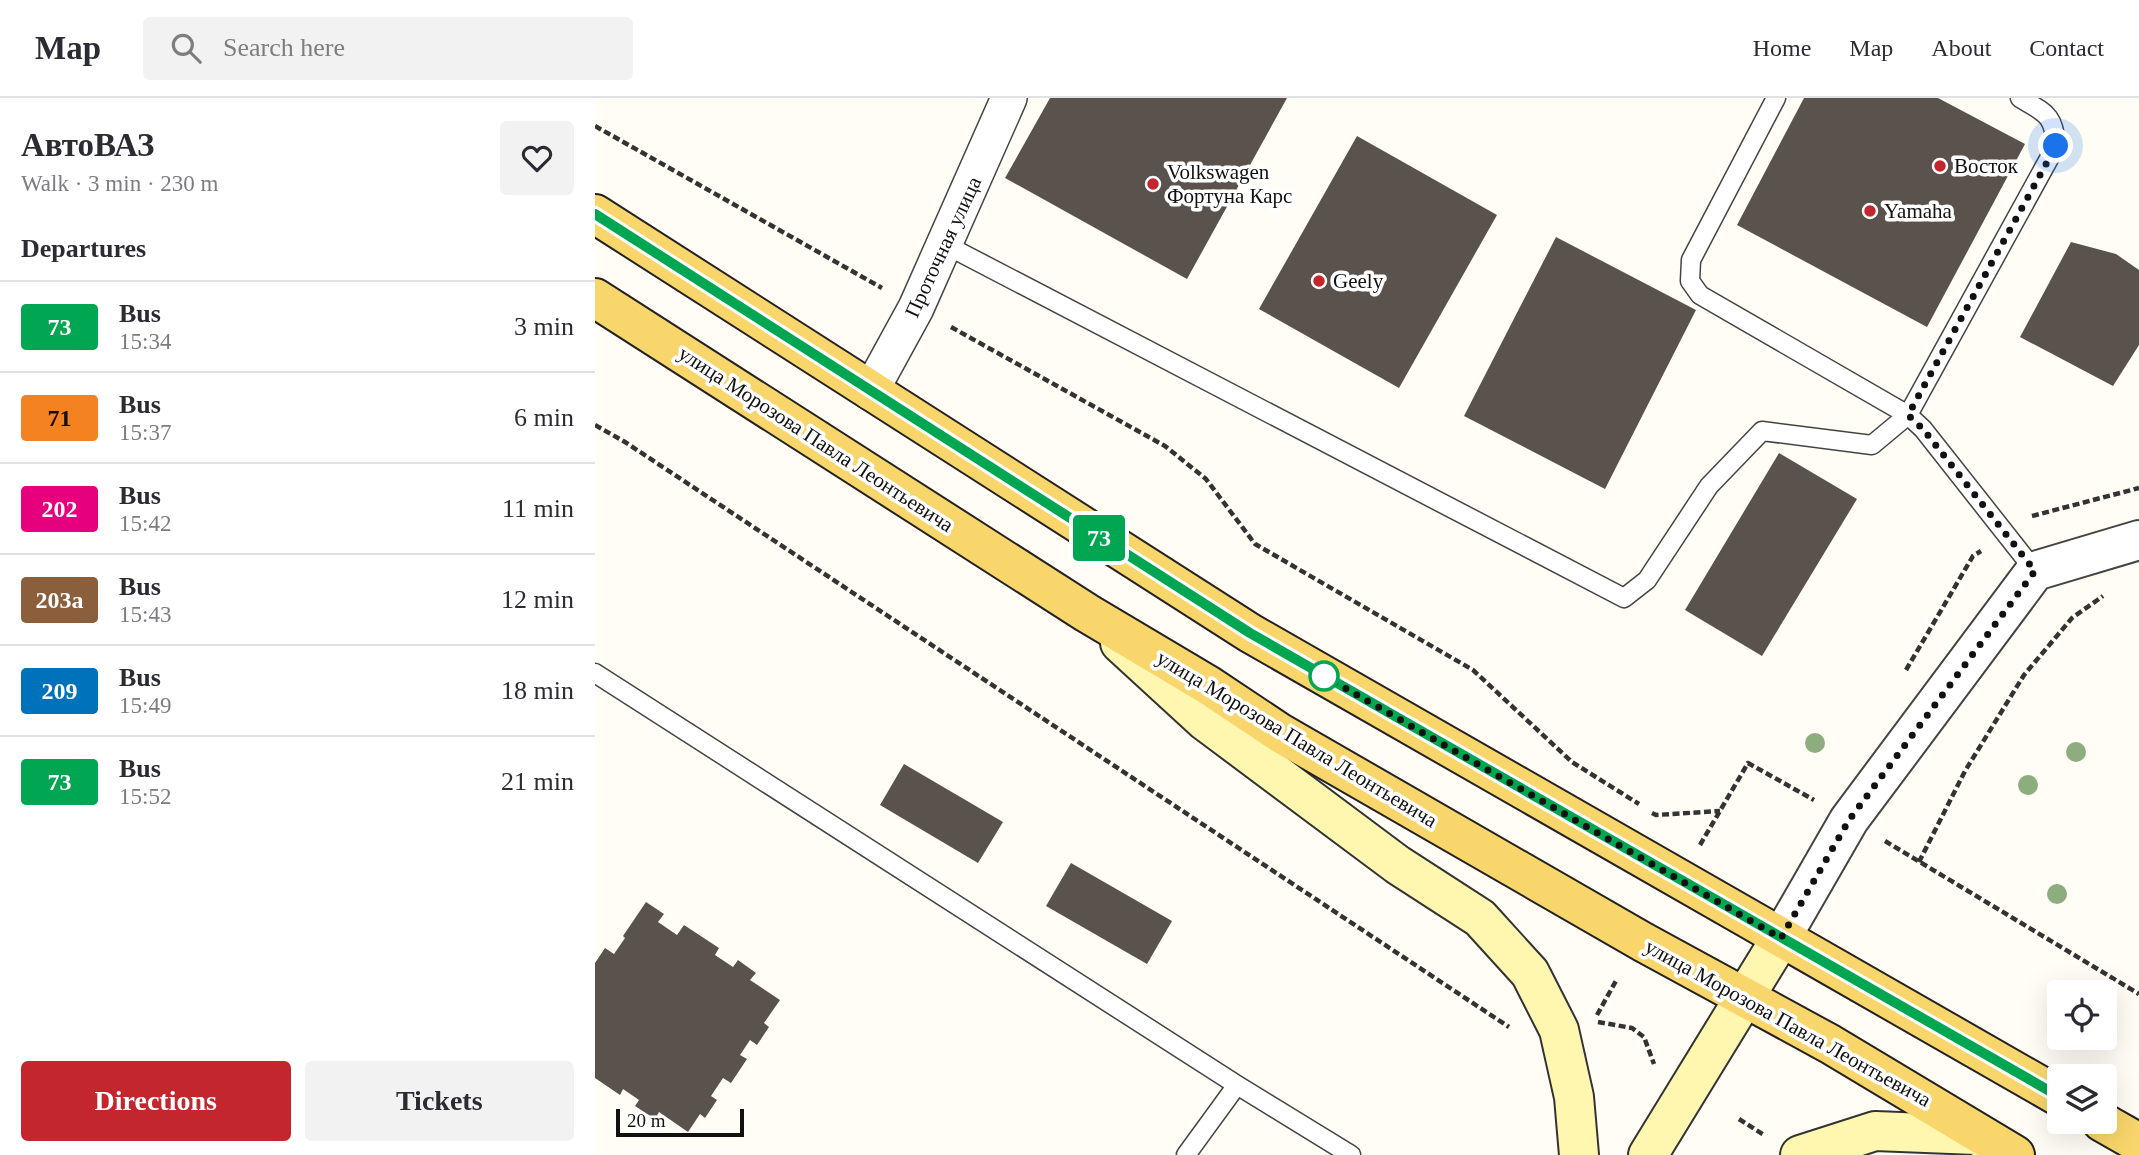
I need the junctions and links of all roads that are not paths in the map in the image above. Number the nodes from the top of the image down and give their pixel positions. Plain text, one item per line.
1 (1009, 98) edge
2 (1776, 98) edge
3 (2020, 98) edge
4 (595, 214) edge
5 (946, 244) junction
6 (595, 298) edge
7 (870, 392) junction
8 (1908, 415) junction
9 (2139, 540) edge
10 (2035, 571) junction
11 (1087, 613) junction
12 (595, 673) edge
13 (1781, 938) junction
14 (1746, 996) junction
15 (1237, 1085) junction
16 (2047, 1090) edge
17 (2117, 1131) edge
18 (2139, 1143) edge
19 (1346, 1154) edge
20 (1186, 1155) edge
21 (1579, 1155) edge
22 (1648, 1155) edge
23 (1800, 1155) edge
24 (2013, 1155) edge

1 - 5 street, Проточная улица
2 - 8 lane
3 - 8 lane
4 - 7 main road
5 - 7 street, Проточная улица
5 - 8 lane
6 - 11 main road, улица Морозова Павла Леонтьевича
7 - 13 main road
8 - 10 lane
9 - 10 street
10 - 13 street
11 - 14 main road, улица Морозова Павла Леонтьевича
11 - 21 main road
12 - 15 lane
13 - 14 main road
13 - 16 main road
14 - 22 main road
14 - 24 main road, улица Морозова Павла Леонтьевича
15 - 19 lane
15 - 20 lane
17 - 18 main road
23 - 24 main road

